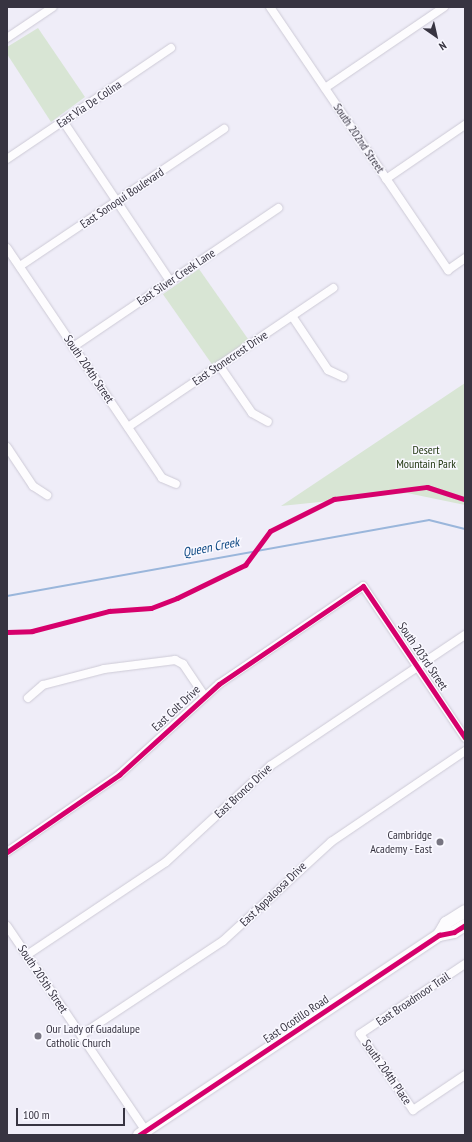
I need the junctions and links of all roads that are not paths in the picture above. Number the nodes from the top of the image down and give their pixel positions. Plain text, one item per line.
1 (53, 7) edge
2 (270, 7) edge
3 (444, 7) edge
4 (8, 34) edge
5 (171, 48) dead end
6 (325, 88) junction
7 (63, 121) junction
8 (465, 125) edge
9 (224, 129) dead end
10 (7, 159) edge
11 (386, 179) junction
12 (116, 201) junction
13 (278, 208) dead end
14 (7, 248) edge
15 (465, 258) edge
16 (20, 266) junction
17 (170, 281) junction
18 (333, 288) dead end
19 (292, 316) junction
20 (74, 347) junction
21 (219, 365) junction
22 (343, 377) dead end
23 (268, 422) dead end
24 (128, 427) junction
25 (7, 447) edge
26 (176, 484) dead end
27 (47, 495) dead end
28 (363, 586) joint
29 (465, 635) edge
30 (418, 666) junction
31 (204, 695) junction
32 (28, 698) dead end
33 (465, 738) edge
34 (465, 751) edge
35 (7, 852) edge
36 (465, 911) edge
37 (465, 925) edge
38 (7, 926) edge
39 (439, 935) junction
40 (27, 955) junction
41 (465, 964) edge
42 (360, 1034) joint
43 (81, 1035) junction
44 (465, 1075) edge
45 (142, 1133) edge

1 - 4 street
2 - 6 street, South 202nd Street
3 - 6 street
5 - 7 street, East Via De Colina
6 - 11 street, South 202nd Street
7 - 10 street, East Via De Colina
7 - 12 street
8 - 11 street
9 - 12 street, East Sonoqui Boulevard
11 - 15 street, South 202nd Street
12 - 16 street, East Sonoqui Boulevard
12 - 17 street
13 - 17 street, East Silver Creek Lane
14 - 16 street, South 204th Street
16 - 20 street, South 204th Street
17 - 20 street, East Silver Creek Lane
18 - 19 street, East Stonecrest Drive
19 - 21 street, East Stonecrest Drive
19 - 22 street
20 - 24 street, South 204th Street
21 - 23 street
21 - 24 street, East Stonecrest Drive
24 - 26 street, South 204th Street
25 - 27 street
28 - 30 street, South 203rd Street
28 - 31 street, East Colt Drive
29 - 30 street, East Bronco Drive
30 - 33 street, South 203rd Street
30 - 40 street, East Bronco Drive
31 - 32 street
31 - 35 street, East Colt Drive
34 - 43 street, East Appaloosa Drive
36 - 39 main road, East Ocotillo Road
37 - 39 main road, East Ocotillo Road
38 - 40 street, South 205th Street
39 - 45 main road, East Ocotillo Road
40 - 43 street, South 205th Street
41 - 42 street, East Broadmoor Trail
42 - 44 street, South 204th Place
43 - 45 street, South 205th Street

